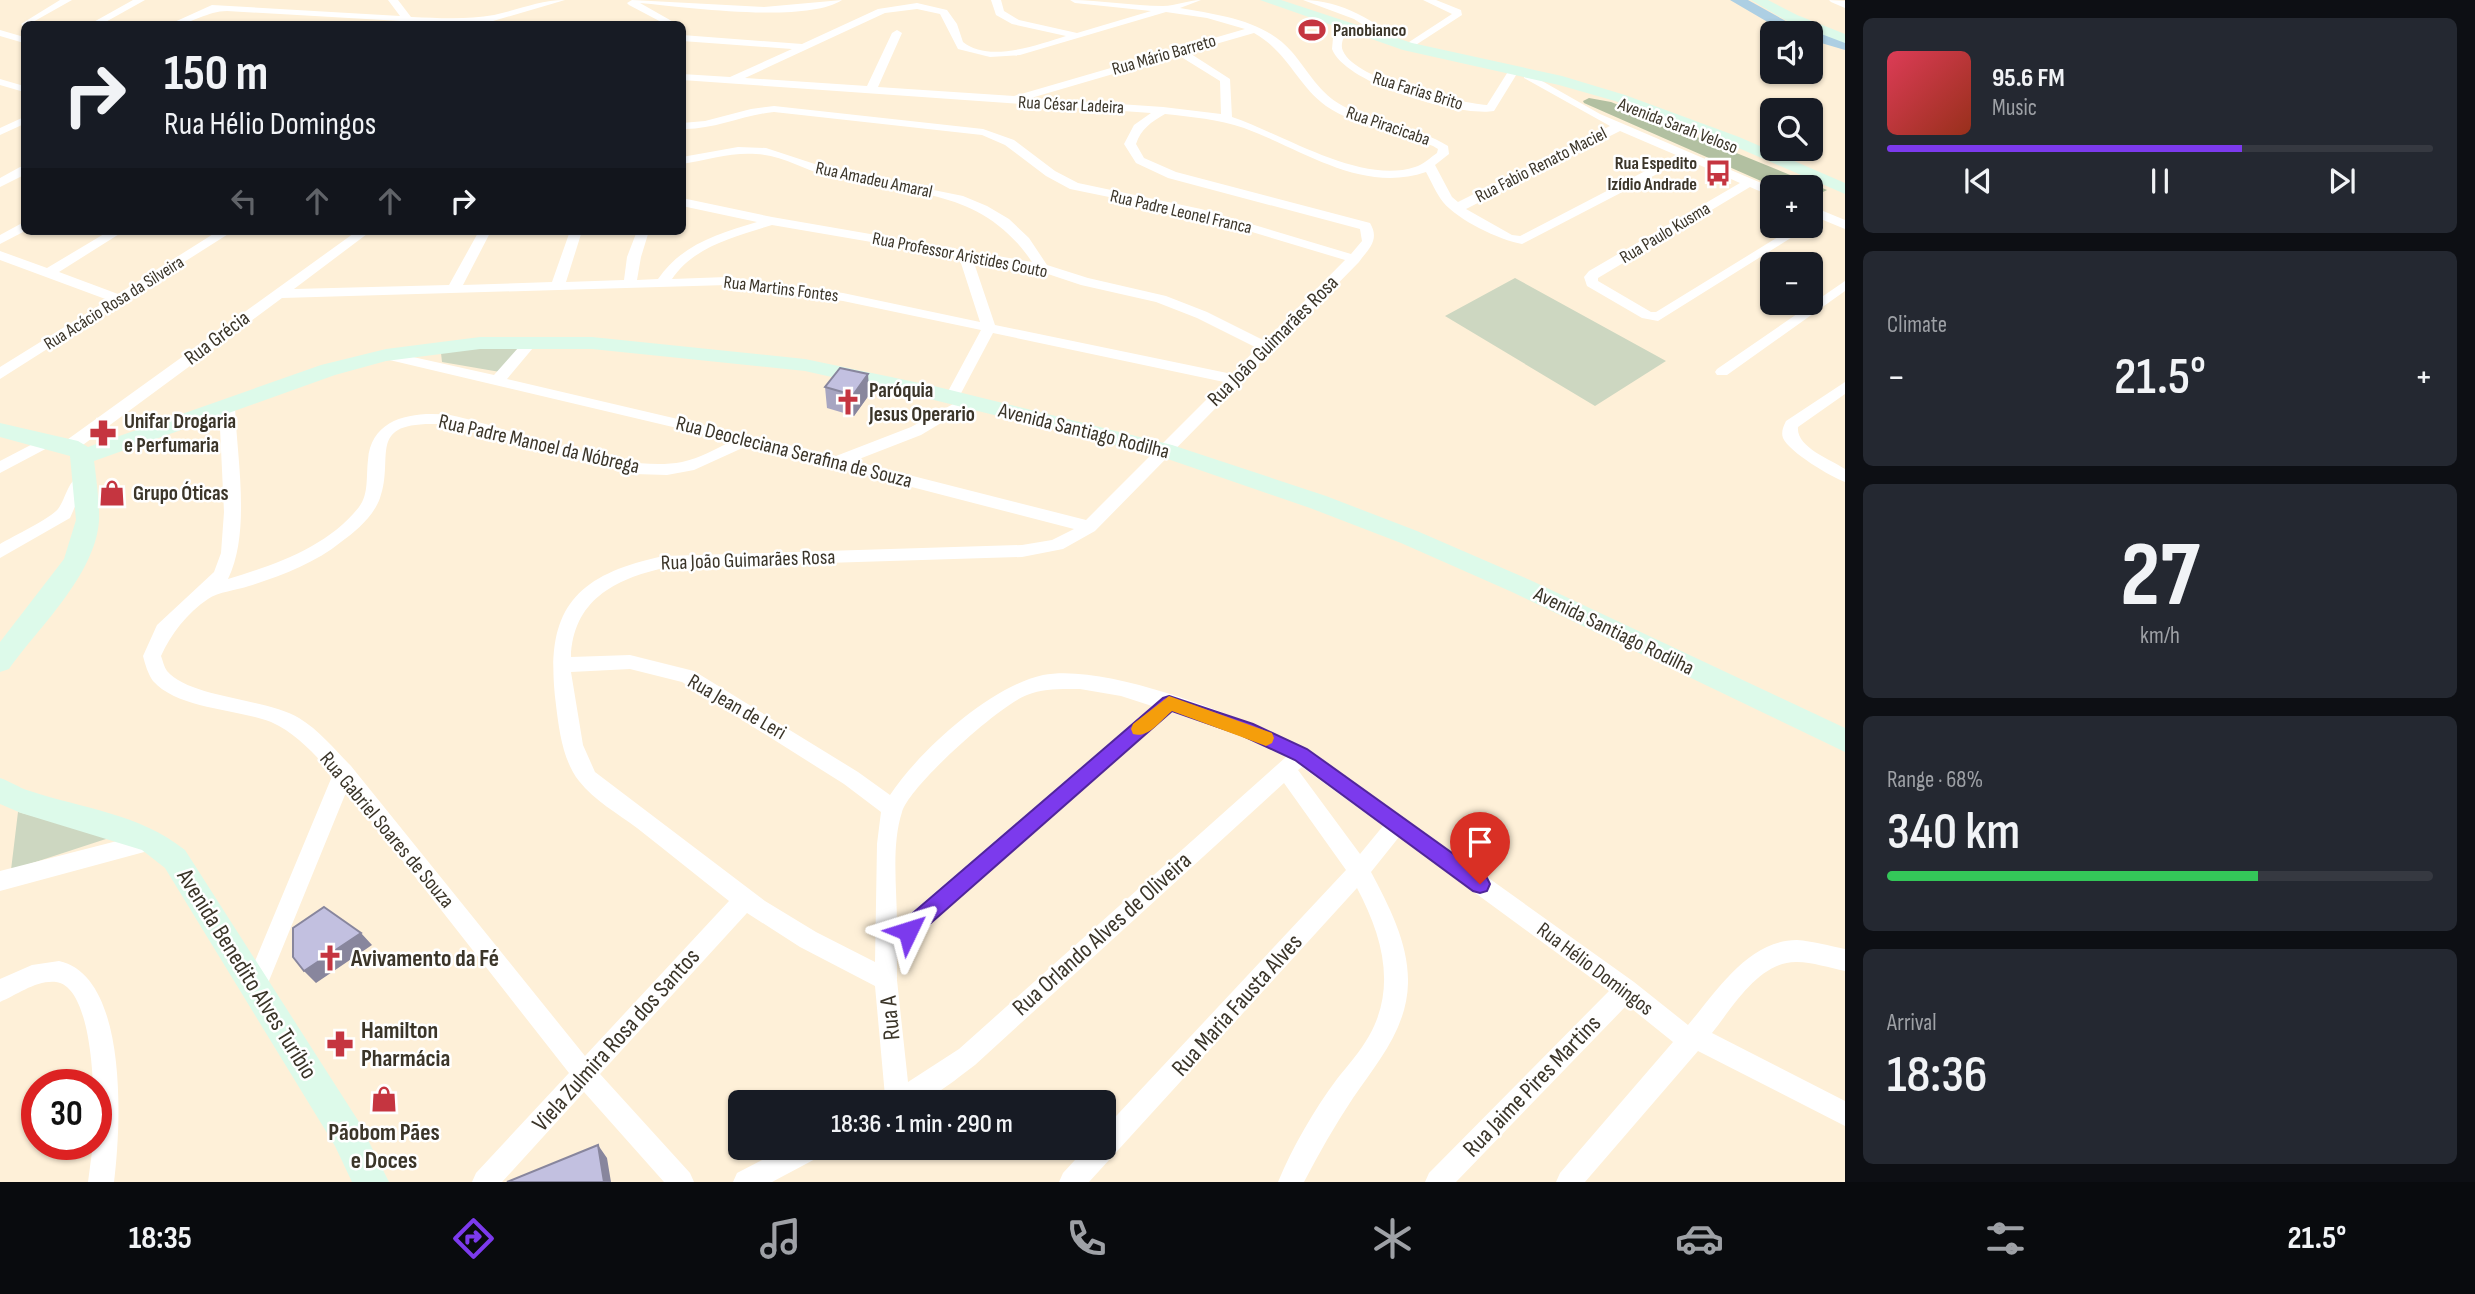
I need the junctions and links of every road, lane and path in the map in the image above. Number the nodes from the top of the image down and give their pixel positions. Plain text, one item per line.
1 (67, 0) edge
2 (140, 0) edge
3 (298, 0) edge
4 (393, 0) edge
5 (560, 0) edge
6 (626, 0) edge
7 (638, 0) edge
8 (709, 0) edge
9 (837, 0) edge
10 (996, 0) edge
11 (1075, 0) edge
12 (1196, 0) edge
13 (1267, 0) edge
14 (1308, 0) edge
15 (1429, 0) edge
16 (1758, 0) edge
17 (1834, 0) edge
18 (1184, 4) junction
19 (1845, 5) edge
20 (723, 6) junction
21 (212, 8) edge
22 (1163, 10) junction
23 (307, 12) junction
24 (1194, 14) junction
25 (408, 20) junction
26 (32, 21) edge
27 (101, 21) edge
28 (182, 21) edge
29 (315, 21) edge
30 (421, 21) edge
31 (465, 21) edge
32 (666, 21) edge
33 (1345, 26) junction
34 (21, 27) edge
35 (1256, 29) junction
36 (897, 33) dead end
37 (2, 34) edge
38 (686, 34) edge
39 (1077, 35) junction
40 (21, 39) edge
41 (1845, 39) edge
42 (802, 46) junction
43 (1405, 47) junction
44 (1179, 51) junction
45 (1513, 72) junction
46 (1528, 76) junction
47 (686, 77) edge
48 (732, 80) junction
49 (1547, 80) junction
50 (0, 82) edge
51 (1072, 82) junction
52 (21, 88) edge
53 (871, 90) junction
54 (1006, 101) junction
55 (1054, 104) junction
56 (1163, 110) junction
57 (1227, 119) junction
58 (21, 122) edge
59 (686, 126) edge
60 (1618, 127) junction
61 (0, 132) edge
62 (1685, 155) junction
63 (686, 160) edge
64 (1430, 167) junction
65 (21, 172) edge
66 (0, 183) edge
67 (1749, 183) junction
68 (1760, 188) edge
69 (1845, 189) edge
70 (1845, 195) edge
71 (686, 203) edge
72 (1461, 207) junction
73 (1823, 218) edge
74 (772, 221) junction
75 (1845, 225) edge
76 (21, 228) edge
77 (111, 235) edge
78 (221, 235) edge
79 (359, 235) edge
80 (483, 235) edge
81 (575, 235) edge
82 (642, 235) edge
83 (1785, 238) edge
84 (0, 240) edge
85 (0, 256) edge
86 (965, 256) junction
87 (1354, 259) junction
88 (1042, 268) junction
89 (48, 273) junction
90 (662, 283) junction
91 (630, 285) junction
92 (1845, 285) edge
93 (557, 287) junction
94 (454, 288) junction
95 (275, 294) junction
96 (119, 299) junction
97 (989, 328) junction
98 (531, 342) junction
99 (1268, 348) junction
100 (386, 355) junction
101 (2, 371) edge
102 (1722, 372) dead end
103 (498, 380) junction
104 (1237, 380) junction
105 (1845, 387) edge
106 (959, 399) junction
107 (227, 407) junction
108 (0, 430) edge
109 (747, 439) junction
110 (48, 441) junction
111 (1164, 450) junction
112 (79, 461) junction
113 (837, 461) junction
114 (0, 468) edge
115 (1845, 476) edge
116 (1089, 527) junction
117 (0, 552) edge
118 (202, 593) junction
119 (0, 662) edge
120 (562, 665) junction
121 (1169, 703) junction
122 (1845, 741) edge
123 (1293, 762) junction
124 (344, 772) junction
125 (0, 790) edge
126 (892, 808) junction
127 (1397, 824) junction
128 (152, 841) junction
129 (1359, 872) junction
130 (0, 881) edge
131 (746, 898) junction
132 (887, 948) junction
133 (1845, 960) edge
134 (886, 980) junction
135 (256, 985) junction
136 (0, 990) edge
137 (1626, 990) junction
138 (1693, 1039) junction
139 (585, 1075) junction
140 (895, 1090) edge
141 (918, 1090) edge
142 (1845, 1114) edge
143 (788, 1160) edge
144 (101, 1182) edge
145 (371, 1182) edge
146 (485, 1182) edge
147 (681, 1182) edge
148 (747, 1182) edge
149 (1072, 1182) edge
150 (1290, 1182) edge
151 (1438, 1182) edge
152 (1569, 1182) edge

1 - 26 street
2 - 27 street
3 - 23 street
4 - 25 street
5 - 31 street
6 - 32 street
7 - 20 street
8 - 20 street
9 - 20 street
10 - 39 street
11 - 22 street, Rua Piracicaba
12 - 18 street
13 - 33 main road, Avenida Sarah Veloso
14 - 43 street
15 - 43 street
16 - 41 main road
17 - 19 street
18 - 22 street
18 - 24 street
21 - 23 street
21 - 28 street
22 - 24 street, Rua Piracicaba
22 - 39 street
23 - 25 street
23 - 29 street
24 - 35 street, Rua Piracicaba
25 - 30 street
33 - 43 main road, Avenida Sarah Veloso
33 - 45 street, Rua Farias Brito
34 - 37 street
35 - 44 street, Rua Mário Barreto
35 - 64 street, Rua Piracicaba
36 - 53 street
37 - 40 street
38 - 42 street
39 - 42 street
42 - 48 street
43 - 45 main road, Avenida Sarah Veloso
44 - 51 street, Rua Mário Barreto
44 - 57 street
45 - 46 main road, Avenida Sarah Veloso
46 - 49 main road, Avenida Sarah Veloso
46 - 60 street
47 - 48 street, Rua César Ladeira
48 - 53 street, Rua César Ladeira
49 - 69 main road, Avenida Sarah Veloso
49 - 70 main road, Avenida Sarah Veloso
50 - 52 street
51 - 54 street, Rua Mário Barreto
51 - 55 street
53 - 54 street, Rua César Ladeira
54 - 55 street, Rua César Ladeira
55 - 56 street, Rua César Ladeira
56 - 57 street, Rua César Ladeira
56 - 87 street, Rua Padre Leonel Franca
57 - 64 street, Rua César Ladeira
58 - 61 street
59 - 87 street, Rua Padre Leonel Franca
60 - 62 street
60 - 72 street, Rua Fabio Renato Maciel
62 - 67 street
62 - 72 street
63 - 88 street, Rua Amadeu Amaral
64 - 72 street
65 - 66 street
67 - 68 street
67 - 83 street, Rua Paulo Kusma
71 - 74 street, Rua Professor Aristides Couto
73 - 75 street
74 - 86 street, Rua Professor Aristides Couto
74 - 90 street
76 - 84 street
77 - 89 street
78 - 96 street, Rua Acácio Rosa da Silveira
79 - 95 street, Rua Grécia
80 - 94 street
81 - 93 street
82 - 91 street
85 - 89 street
86 - 88 street, Rua Professor Aristides Couto
86 - 97 street
87 - 99 street, Rua João Guimarães Rosa
88 - 99 street, Rua Professor Aristides Couto
89 - 96 street
90 - 91 street, Rua Martins Fontes
90 - 97 street, Rua Martins Fontes
91 - 93 street, Rua Martins Fontes
92 - 102 street
93 - 94 street, Rua Martins Fontes
94 - 95 street, Rua Martins Fontes
95 - 112 street, Rua Grécia
96 - 101 street, Rua Acácio Rosa da Silveira
97 - 104 street, Rua Martins Fontes
97 - 106 street
98 - 100 main road, Avenida Santiago Rodilha
98 - 103 street
98 - 106 main road, Avenida Santiago Rodilha
99 - 104 street, Rua João Guimarães Rosa
100 - 103 street, Rua Deocleciana Serafina de Souza
100 - 107 main road, Avenida Santiago Rodilha
103 - 109 street, Rua Deocleciana Serafina de Souza
104 - 111 street, Rua João Guimarães Rosa
105 - 115 street
106 - 111 main road, Avenida Santiago Rodilha
106 - 113 street
107 - 112 main road, Avenida Santiago Rodilha
107 - 118 street, Rua Gabriel Soares de Souza
108 - 110 main road
109 - 113 street, Rua Deocleciana Serafina de Souza
109 - 118 street, Rua Padre Manoel da Nóbrega
110 - 112 main road
110 - 114 street
111 - 116 street, Rua João Guimarães Rosa
111 - 122 main road, Avenida Santiago Rodilha
112 - 117 street
112 - 119 main road
113 - 116 street, Rua Deocleciana Serafina de Souza
116 - 120 street, Rua João Guimarães Rosa
118 - 124 street, Rua Gabriel Soares de Souza
120 - 126 street, Rua Jean de Leri
120 - 131 street, Rua João Guimarães Rosa
121 - 123 street, Rua Hélio Domingos
121 - 126 street, Rua Hélio Domingos
121 - 132 street
123 - 127 street, Rua Hélio Domingos
123 - 129 street
123 - 141 street, Rua Orlando Alves de Oliveira
124 - 135 street
124 - 139 street, Rua Gabriel Soares de Souza
125 - 128 main road, Avenida Benedito Alves Turíbio
126 - 132 street, Rua A
127 - 129 street, Rua Maria Fausta Alves
127 - 137 street, Rua Hélio Domingos
128 - 130 street
128 - 135 main road, Avenida Benedito Alves Turíbio
129 - 149 street, Rua Maria Fausta Alves
129 - 150 street
131 - 134 street, Rua João Guimarães Rosa
131 - 139 street, Viela Zulmira Rosa dos Santos
132 - 134 street, Rua A
133 - 138 street
134 - 140 street, Rua A
135 - 145 main road, Avenida Benedito Alves Turíbio
136 - 144 street
137 - 138 street, Rua Hélio Domingos
137 - 151 street, Rua Jaime Pires Martins
138 - 142 street, Rua Hélio Domingos
138 - 152 street
139 - 146 street, Viela Zulmira Rosa dos Santos
139 - 147 street, Rua Gabriel Soares de Souza
143 - 148 street

